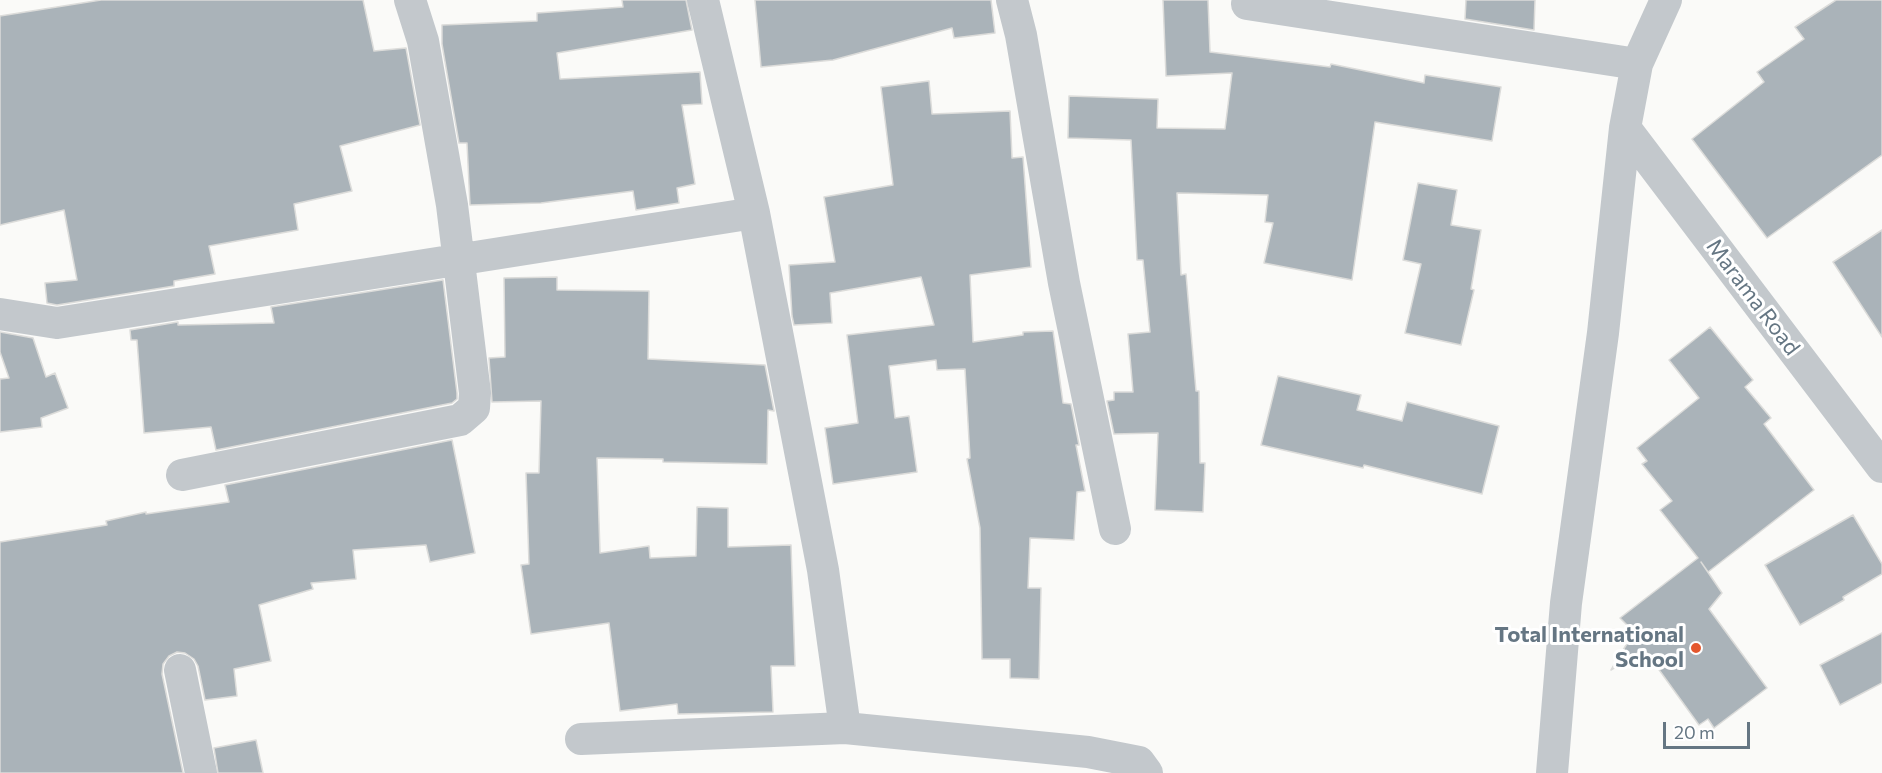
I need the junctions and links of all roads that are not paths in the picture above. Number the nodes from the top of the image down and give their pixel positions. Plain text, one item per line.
1 (410, 0) edge
2 (703, 0) edge
3 (1012, 0) edge
4 (1666, 0) edge
5 (1247, 4) dead end
6 (1637, 64) junction
7 (1625, 128) junction
8 (754, 213) junction
9 (457, 259) junction
10 (0, 314) edge
11 (1882, 467) edge
12 (182, 475) dead end
13 (1115, 529) dead end
14 (180, 670) dead end
15 (845, 728) junction
16 (581, 739) dead end
17 (201, 773) edge
18 (1147, 773) edge
19 (1552, 773) edge

1 - 9 street
2 - 8 street
3 - 13 street
4 - 6 street
5 - 6 street
6 - 7 street
7 - 11 street, Marama Road
7 - 19 street
8 - 9 street
8 - 15 street
9 - 10 street
9 - 12 street
14 - 17 street
15 - 16 street
15 - 18 street

